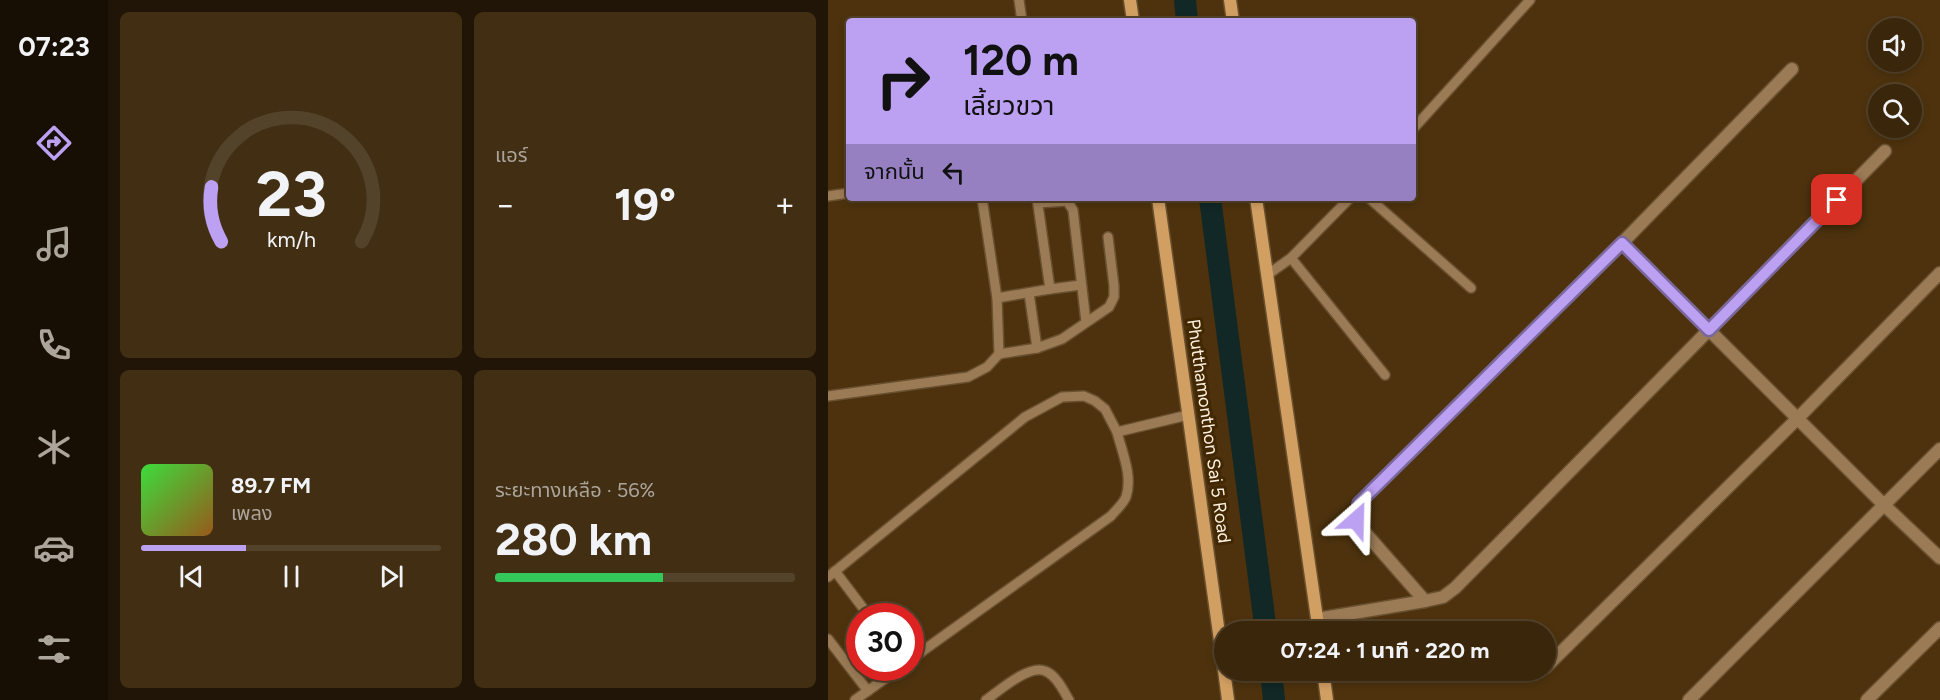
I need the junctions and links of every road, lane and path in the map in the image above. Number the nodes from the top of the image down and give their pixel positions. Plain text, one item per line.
1 (1019, 0) edge
2 (1130, 0) edge
3 (1230, 0) edge
4 (1530, 0) edge
5 (1022, 18) edge
6 (1133, 18) edge
7 (1233, 18) edge
8 (1791, 69) dead end
9 (1416, 126) edge
10 (1885, 152) dead end
11 (846, 193) edge
12 (828, 196) edge
13 (982, 201) edge
14 (1037, 201) edge
15 (1158, 201) edge
16 (1256, 201) edge
17 (1347, 201) edge
18 (1372, 201) edge
19 (1108, 237) dead end
20 (1622, 243) junction
21 (1291, 258) junction
22 (1940, 273) edge
23 (1267, 274) junction
24 (1081, 285) junction
25 (1472, 288) dead end
26 (1050, 289) junction
27 (1029, 293) junction
28 (997, 298) junction
29 (1086, 322) junction
30 (1709, 330) junction
31 (1037, 348) junction
32 (999, 354) junction
33 (1385, 375) dead end
34 (828, 396) edge
35 (1188, 415) junction
36 (1797, 419) junction
37 (1117, 432) junction
38 (1940, 449) edge
39 (1884, 505) junction
40 (1940, 558) edge
41 (832, 574) edge
42 (1425, 601) junction
43 (858, 603) edge
44 (1217, 621) edge
45 (1317, 621) edge
46 (1336, 621) edge
47 (1940, 628) edge
48 (828, 639) edge
49 (924, 650) edge
50 (1556, 657) edge
51 (882, 681) edge
52 (1225, 681) edge
53 (1324, 681) edge
54 (868, 691) junction
55 (855, 700) edge
56 (986, 700) edge
57 (1069, 700) edge
58 (1228, 700) edge
59 (1327, 700) edge
60 (1689, 700) edge
61 (1867, 700) edge

1 - 5 lane
2 - 6 main road
3 - 7 main road
4 - 9 lane
8 - 20 street
10 - 30 street
11 - 12 lane
13 - 28 lane
14 - 24 lane
14 - 26 lane
15 - 35 main road, Phutthamonthon Sai 5 Road
16 - 23 main road
17 - 21 lane
18 - 25 lane
19 - 29 lane
20 - 30 street
20 - 42 street
21 - 23 lane
21 - 33 lane
22 - 36 street
23 - 45 main road
24 - 26 lane
24 - 29 lane
26 - 27 lane
27 - 28 lane
27 - 31 lane
28 - 32 lane
29 - 31 lane
30 - 36 street
30 - 42 street
31 - 32 lane
32 - 34 lane
35 - 37 lane
35 - 44 main road, Phutthamonthon Sai 5 Road
36 - 39 street
36 - 50 street
37 - 41 lane
37 - 49 lane
38 - 39 street
39 - 40 street
39 - 60 street
41 - 43 lane
42 - 46 street
47 - 61 street
48 - 54 lane
51 - 54 lane
52 - 58 main road, Phutthamonthon Sai 5 Road
53 - 59 main road
54 - 55 lane
56 - 57 lane

